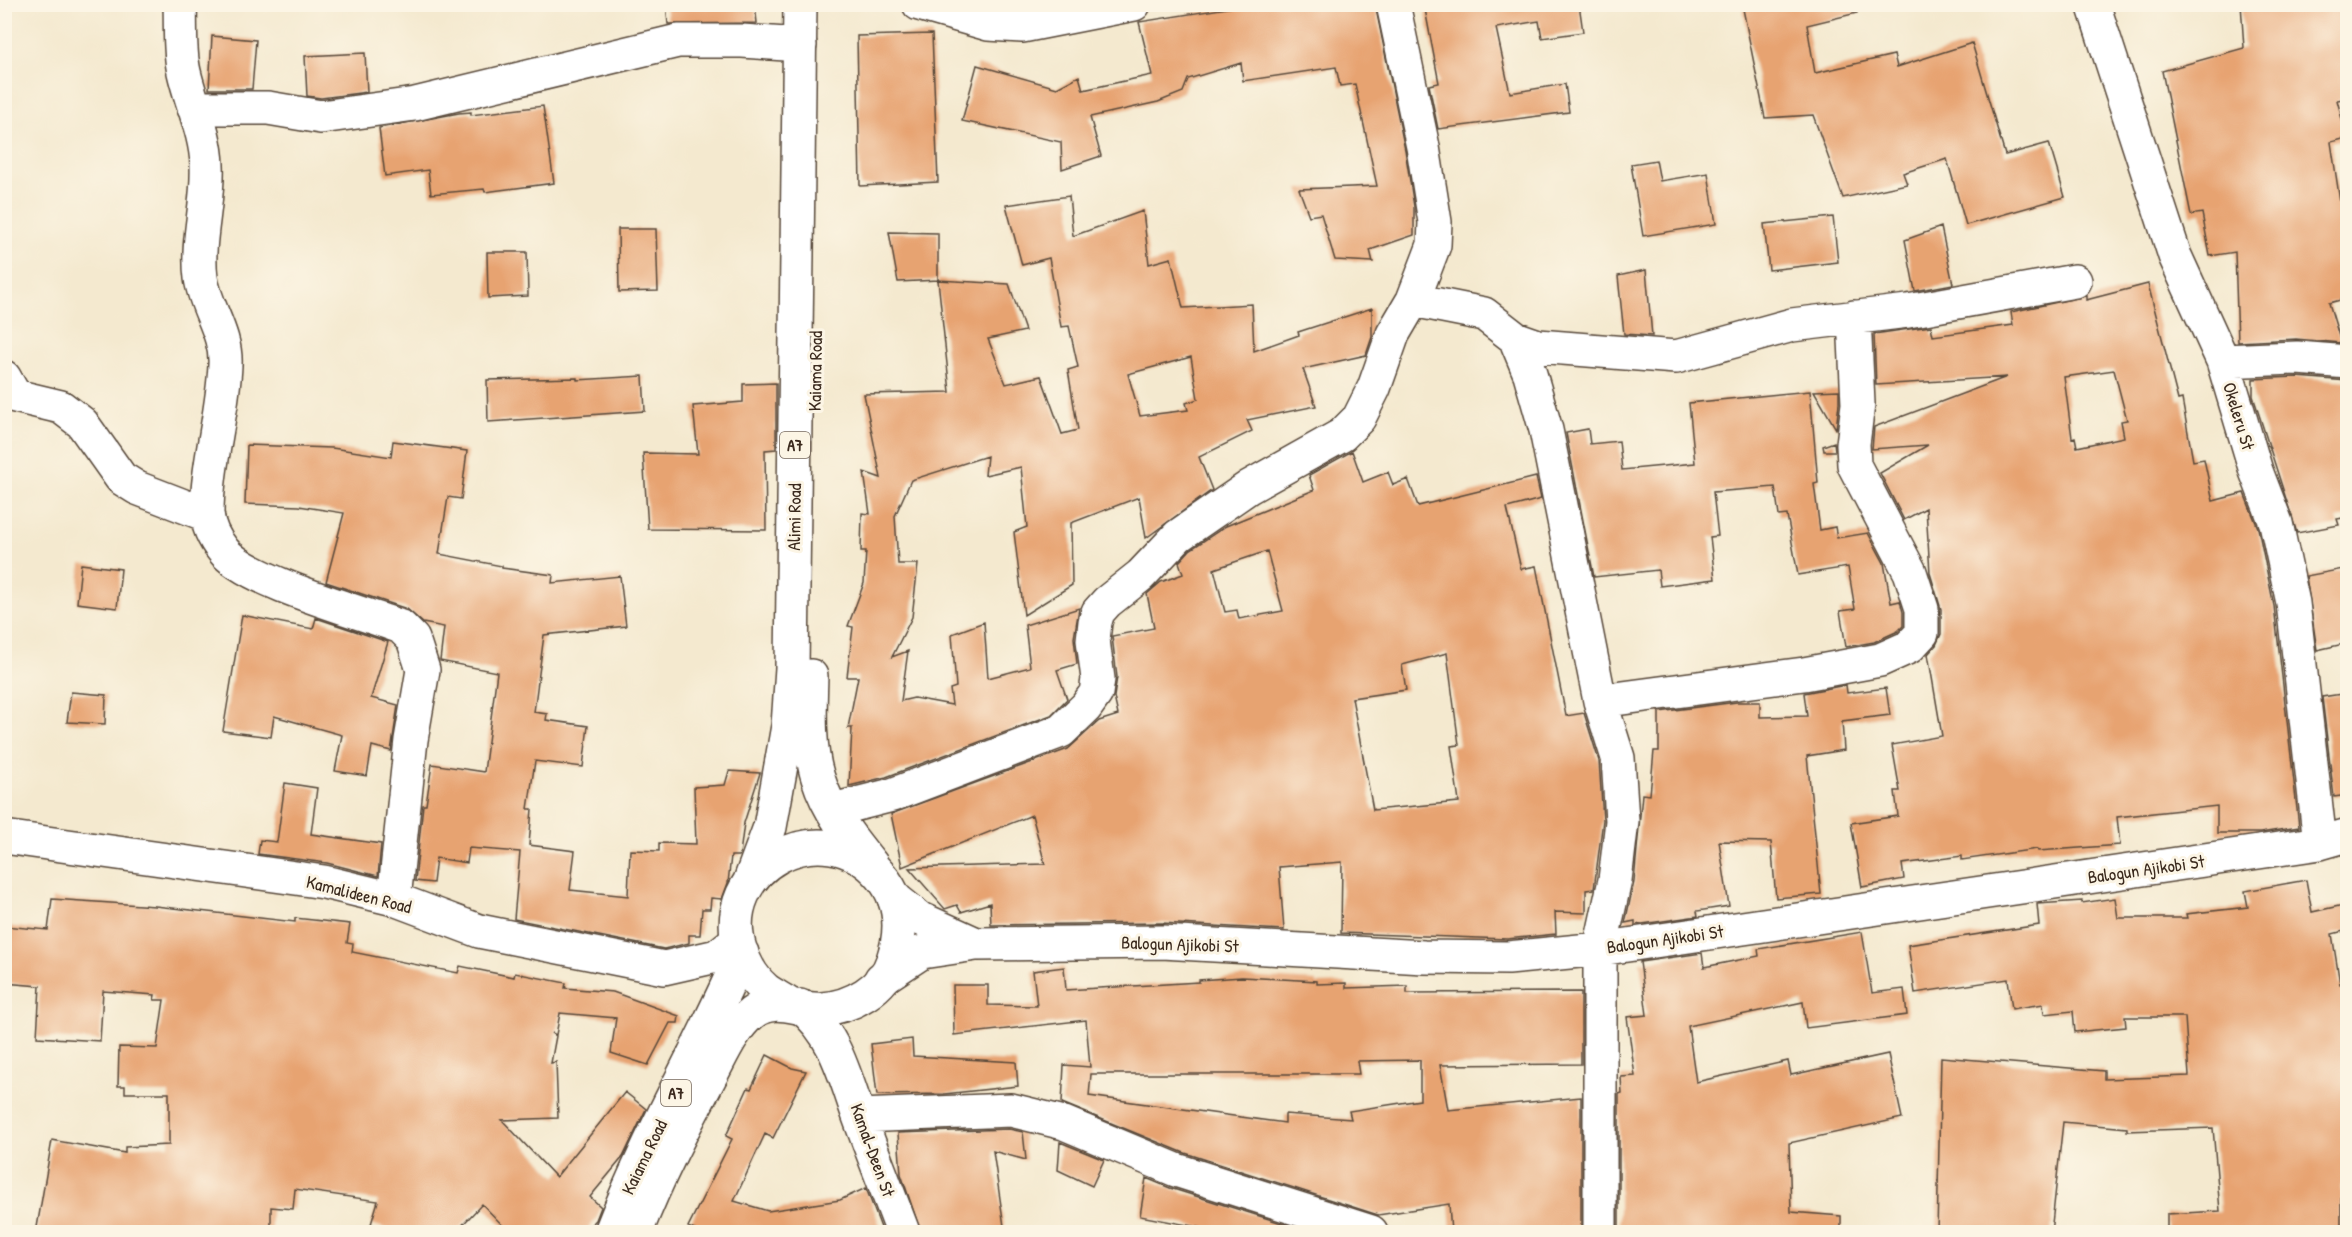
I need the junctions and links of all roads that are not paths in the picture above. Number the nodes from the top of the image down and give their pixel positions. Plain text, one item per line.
1 (180, 4) edge
2 (800, 4) edge
3 (821, 4) edge
4 (919, 4) edge
5 (1134, 4) edge
6 (1393, 4) edge
7 (2093, 4) edge
8 (800, 45) junction
9 (194, 108) junction
10 (2075, 280) dead end
11 (1413, 300) junction
12 (1854, 317) junction
13 (1515, 338) junction
14 (2223, 361) junction
15 (2348, 362) edge
16 (4, 377) edge
17 (207, 515) junction
18 (1600, 701) junction
19 (833, 810) junction
20 (4, 837) edge
21 (2340, 839) edge
22 (872, 865) junction
23 (750, 881) junction
24 (894, 898) junction
25 (394, 899) junction
26 (976, 944) junction
27 (739, 946) junction
28 (1600, 949) junction
29 (870, 988) junction
30 (795, 1005) junction
31 (843, 1067) junction
32 (859, 1116) junction
33 (611, 1233) edge
34 (636, 1233) edge
35 (903, 1233) edge
36 (1371, 1233) edge
37 (1600, 1233) edge

1 - 9 main road
2 - 8 main road, Alimi Road / A7
3 - 19 main road, Kaiama Road / A7
4 - 5 main road
6 - 11 main road
7 - 14 main road, Okeleru St
8 - 9 main road
8 - 23 main road, Alimi Road / A7
9 - 17 main road
10 - 12 main road
11 - 13 main road
11 - 19 main road
12 - 13 main road
12 - 18 main road
13 - 18 main road
14 - 15 main road
14 - 21 main road, Okeleru St
16 - 17 main road
17 - 25 main road
18 - 28 main road
19 - 22 main road, Kaiama Road / A7
20 - 25 main road, Kamalideen Road
21 - 28 main road, Balogun Ajikobi St
22 - 23 main road
22 - 24 main road
23 - 27 main road
24 - 26 main road
24 - 29 main road
25 - 27 main road, Kamalideen Road
26 - 28 main road, Balogun Ajikobi St
26 - 29 main road, Balogun Ajikobi St
27 - 30 main road
27 - 33 main road, Kaiama Road / A7
28 - 37 main road
29 - 30 main road
29 - 31 main road
30 - 31 main road, Kamal-Deen St
30 - 34 main road, Kaiama Road / A7
31 - 32 main road, Kamal-Deen St
32 - 35 main road, Kamal-Deen St
32 - 36 main road

